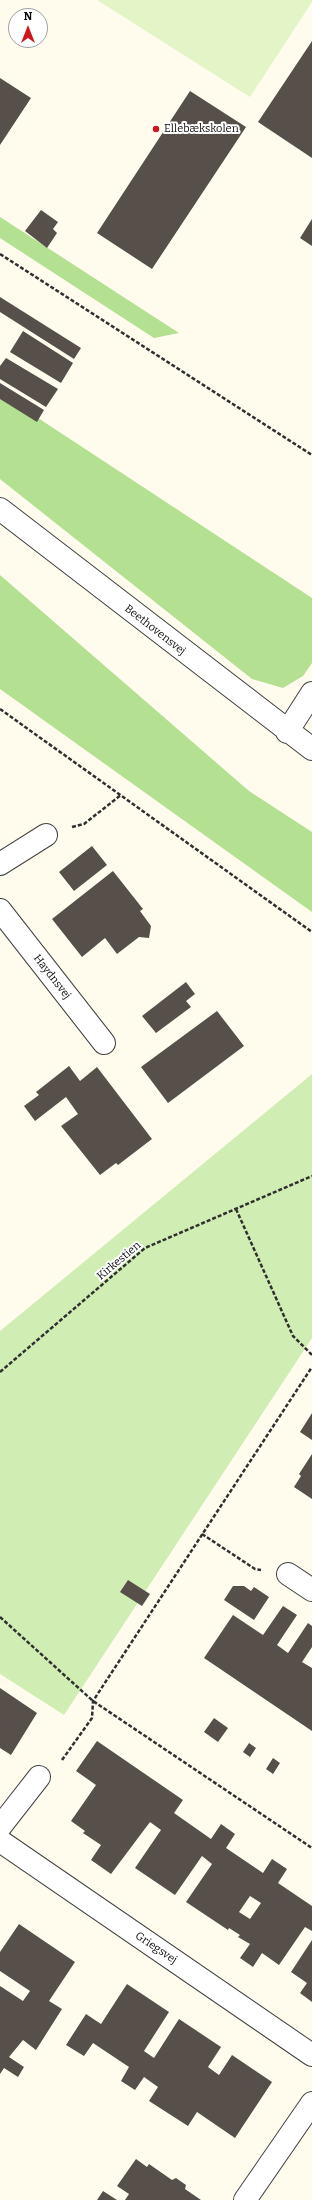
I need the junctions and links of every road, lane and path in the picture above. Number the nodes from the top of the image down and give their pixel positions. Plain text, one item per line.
1 (0, 254) edge
2 (312, 455) edge
3 (0, 509) edge
4 (312, 692) edge
5 (0, 709) edge
6 (287, 732) junction
7 (312, 749) edge
8 (121, 795) junction
9 (46, 835) joint
10 (0, 864) edge
11 (0, 910) edge
12 (312, 932) edge
13 (104, 1043) dead end
14 (312, 1176) edge
15 (236, 1209) junction
16 (312, 1355) edge
17 (312, 1367) edge
18 (0, 1372) edge
19 (202, 1534) junction
20 (288, 1574) joint
21 (312, 1590) edge
22 (0, 1617) edge
23 (93, 1701) junction
24 (39, 1777) joint
25 (0, 1827) edge
26 (0, 1841) edge
27 (312, 1848) edge
28 (312, 2055) edge
29 (312, 2103) edge
30 (245, 2200) edge

1 - 2 path
3 - 6 street, Beethovensvej
4 - 6 street
5 - 8 path
6 - 7 street, Beethovensvej
8 - 9 path
8 - 12 path
9 - 10 street
11 - 13 street, Haydnsvej
14 - 15 path, Kirkestien
15 - 16 path
15 - 18 path, Kirkestien
17 - 19 path
19 - 20 path
19 - 23 path
20 - 21 street
22 - 23 path
23 - 24 path
23 - 27 path
24 - 25 street
26 - 28 street, Griegsvej
29 - 30 street

